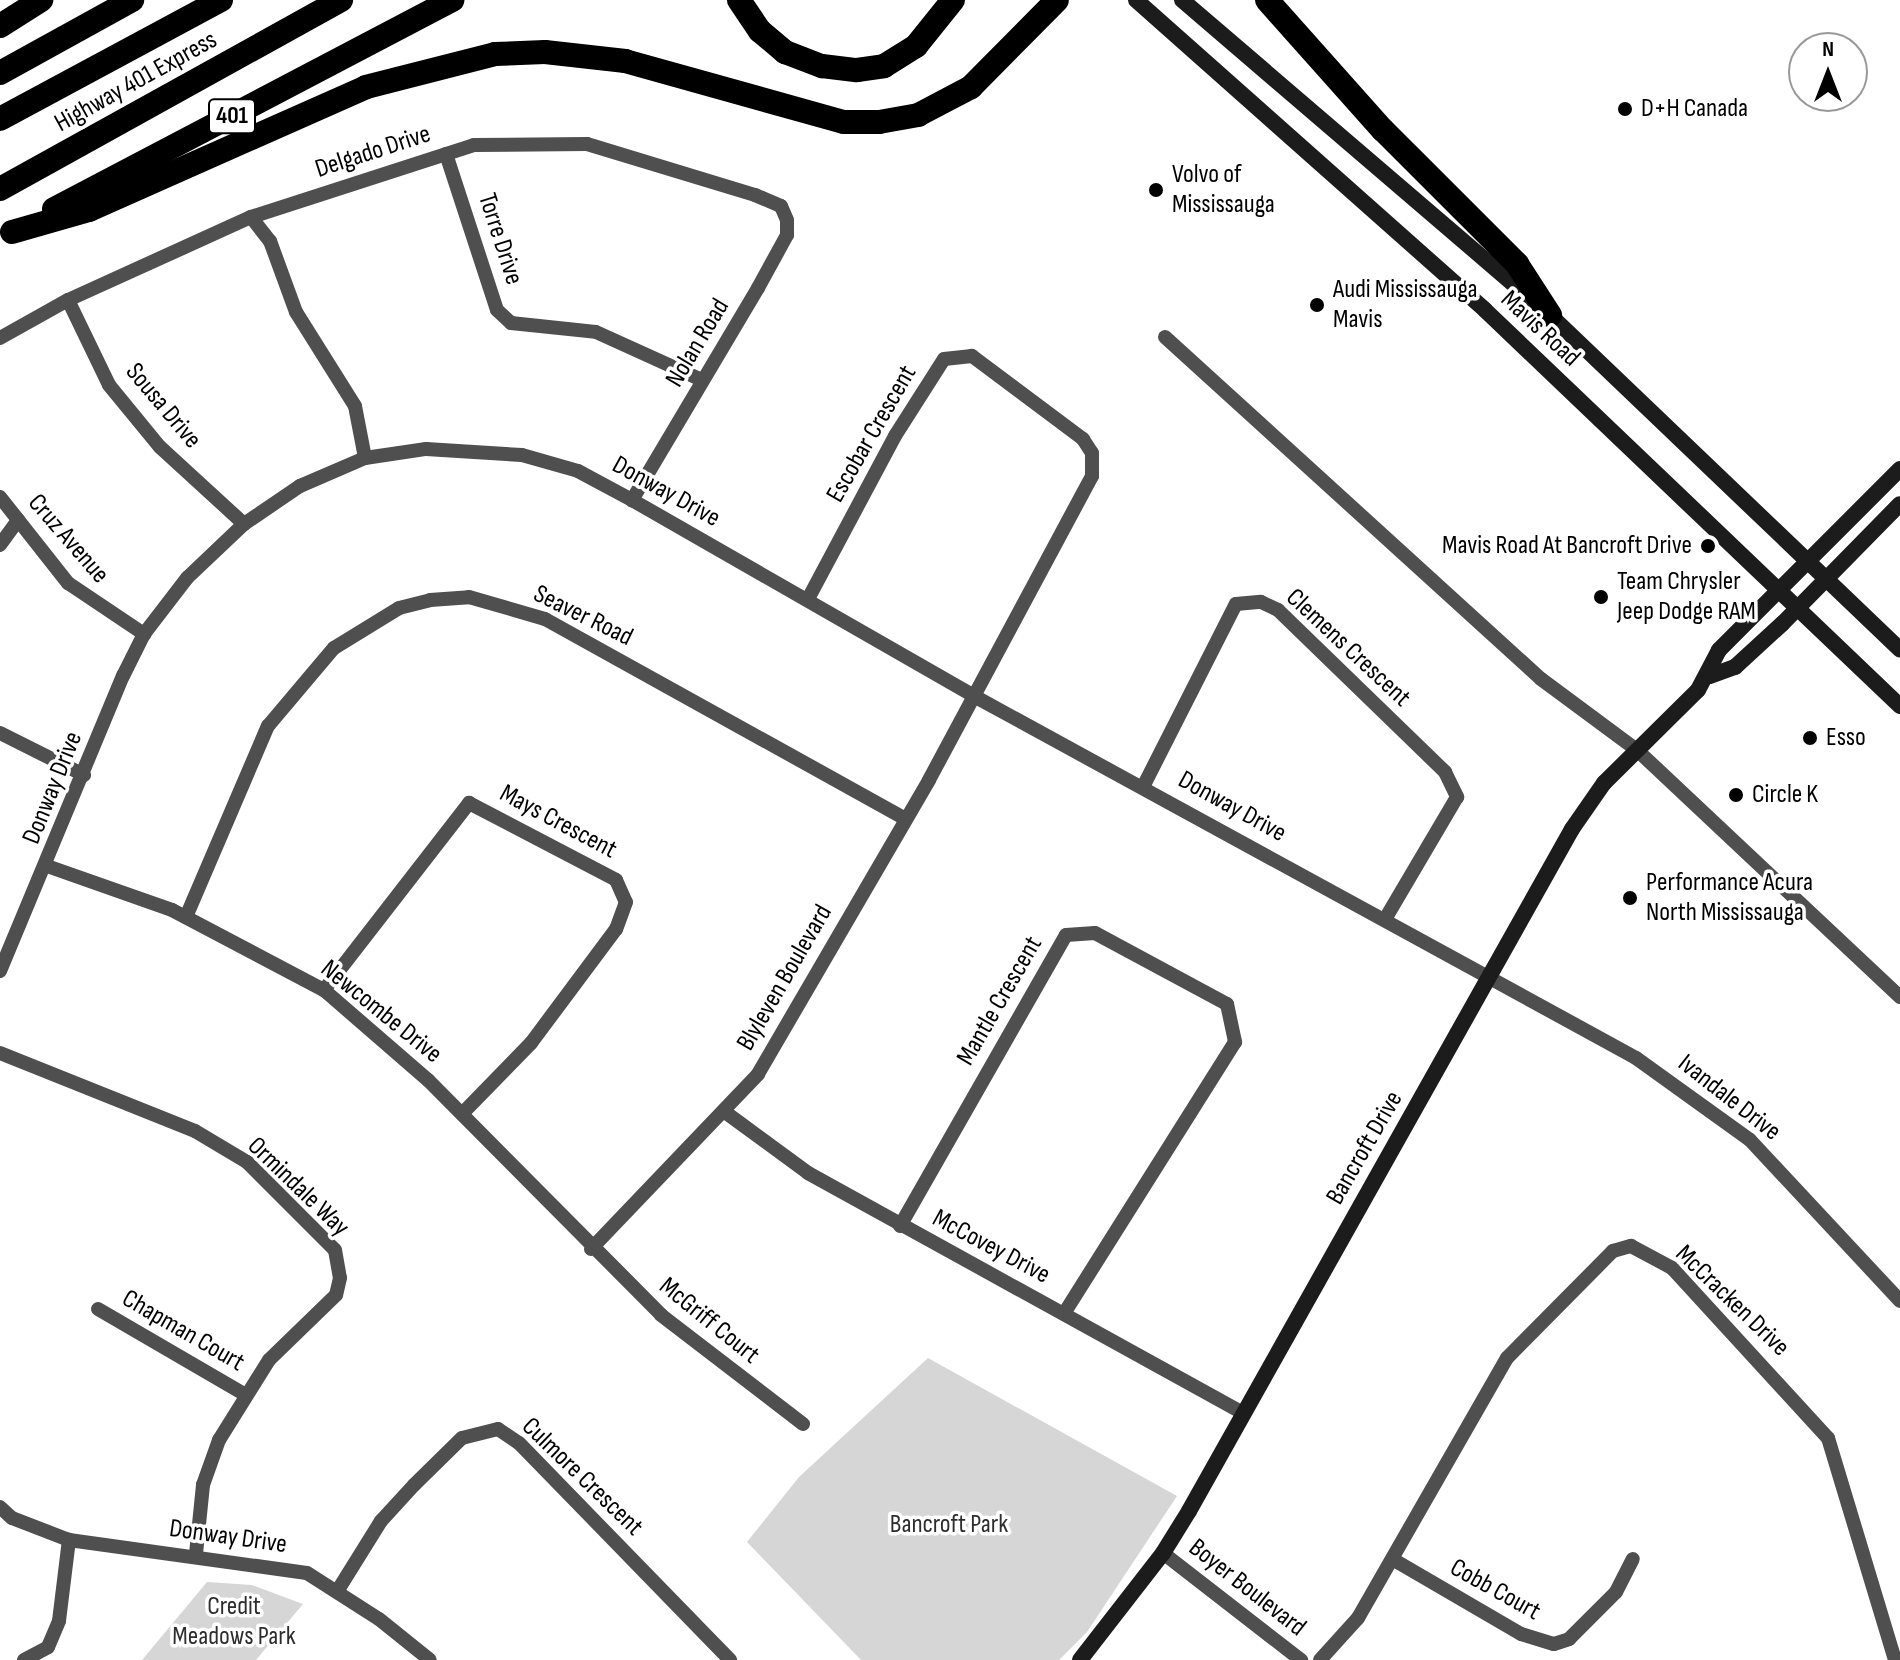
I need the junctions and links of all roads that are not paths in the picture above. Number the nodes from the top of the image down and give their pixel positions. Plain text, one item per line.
1 (41, 0) edge
2 (132, 0) edge
3 (221, 0) edge
4 (341, 0) edge
5 (452, 0) edge
6 (739, 0) edge
7 (953, 0) edge
8 (1057, 0) edge
9 (1136, 0) edge
10 (1182, 0) edge
11 (1267, 0) edge
12 (0, 26) edge
13 (0, 73) edge
14 (0, 119) edge
15 (446, 154) junction
16 (0, 189) edge
17 (781, 206) joint
18 (251, 217) junction
19 (6, 235) edge
20 (68, 300) junction
21 (1550, 315) junction
22 (1165, 337) dead end
23 (0, 338) edge
24 (702, 380) junction
25 (365, 458) junction
26 (1900, 469) edge
27 (0, 497) edge
28 (632, 500) junction
29 (1900, 504) edge
30 (18, 520) junction
31 (244, 524) junction
32 (0, 545) edge
33 (1809, 558) junction
34 (1829, 577) junction
35 (1780, 590) junction
36 (809, 597) junction
37 (1799, 608) junction
38 (144, 634) junction
39 (1900, 650) edge
40 (1710, 676) junction
41 (972, 695) junction
42 (1900, 706) edge
43 (0, 733) edge
44 (1637, 750) junction
45 (84, 775) junction
46 (1144, 785) junction
47 (904, 818) junction
48 (47, 866) junction
49 (186, 917) junction
50 (1385, 919) junction
51 (0, 971) edge
52 (1492, 977) junction
53 (324, 990) junction
54 (1900, 997) edge
55 (0, 1053) edge
56 (725, 1112) junction
57 (462, 1114) junction
58 (900, 1226) junction
59 (591, 1249) junction
60 (1900, 1301) edge
61 (98, 1309) dead end
62 (1064, 1314) junction
63 (244, 1394) junction
64 (1241, 1412) junction
65 (803, 1424) dead end
66 (0, 1507) edge
67 (69, 1540) junction
68 (1163, 1553) junction
69 (196, 1554) junction
70 (1633, 1559) dead end
71 (1394, 1560) junction
72 (338, 1590) junction
73 (427, 1659) edge
74 (24, 1660) edge
75 (730, 1660) edge
76 (1080, 1660) edge
77 (1301, 1660) edge
78 (1320, 1660) edge
79 (1895, 1660) edge

1 - 12 highway
2 - 13 highway
3 - 14 highway, Highway 401 Express
4 - 16 highway, Highway 401 Express / 401
5 - 19 highway, 401
6 - 7 highway
8 - 19 highway
9 - 35 main road, Mavis Road
10 - 21 main road, Mavis Road
11 - 21 highway
15 - 17 street, Delgado Drive
15 - 18 street, Delgado Drive
15 - 24 street, Torre Drive
17 - 24 street, Nolan Road
18 - 20 street, Delgado Drive
18 - 25 street
20 - 23 street, Delgado Drive
20 - 31 street, Sousa Drive
21 - 33 main road, Mavis Road
22 - 44 street
24 - 28 street, Nolan Road
25 - 28 street, Donway Drive
25 - 31 street, Donway Drive
26 - 33 main road, Bancroft Drive
27 - 30 street, Cruz Avenue
28 - 36 street, Donway Drive
29 - 34 main road, Bancroft Drive
30 - 32 street
30 - 38 street, Cruz Avenue
31 - 38 street, Donway Drive
33 - 34 main road, Mavis Road
33 - 35 main road, Bancroft Drive
34 - 37 main road, Bancroft Drive
34 - 39 main road, Mavis Road
35 - 37 main road, Mavis Road
35 - 40 main road, Bancroft Drive
36 - 41 street, Donway Drive
36 - 41 street, Escobar Crescent
37 - 40 main road, Bancroft Drive
37 - 42 main road, Mavis Road
38 - 45 street, Donway Drive
40 - 44 main road, Bancroft Drive
41 - 46 street, Donway Drive
41 - 47 street, Blyleven Boulevard
43 - 45 street
44 - 52 main road, Bancroft Drive
44 - 54 street
45 - 48 street, Donway Drive
46 - 50 street, Donway Drive
46 - 50 street, Clemens Crescent
47 - 49 street, Seaver Road
47 - 56 street, Blyleven Boulevard
48 - 49 street, Newcombe Drive
48 - 51 street, Donway Drive
49 - 53 street, Newcombe Drive
50 - 52 street, Donway Drive
52 - 60 street, Ivandale Drive
52 - 64 main road, Bancroft Drive
53 - 57 street, Newcombe Drive
53 - 57 street, Mays Crescent
55 - 63 street, Ormindale Way
56 - 58 street, McCovey Drive
56 - 59 street, Blyleven Boulevard
57 - 59 street, Newcombe Drive
58 - 62 street, McCovey Drive
58 - 62 street, Mantle Crescent
59 - 65 street, McGriff Court
61 - 63 street, Chapman Court
62 - 64 street, McCovey Drive
63 - 69 street, Ormindale Way
64 - 68 main road, Bancroft Drive
66 - 67 street, Donway Drive
67 - 69 street, Donway Drive
67 - 74 street
68 - 76 main road, Bancroft Drive
68 - 77 street, Boyer Boulevard
69 - 72 street, Donway Drive
70 - 71 street, Cobb Court
71 - 78 street, McCracken Drive
71 - 79 street, McCracken Drive
72 - 73 street, Donway Drive
72 - 75 street, Culmore Crescent

